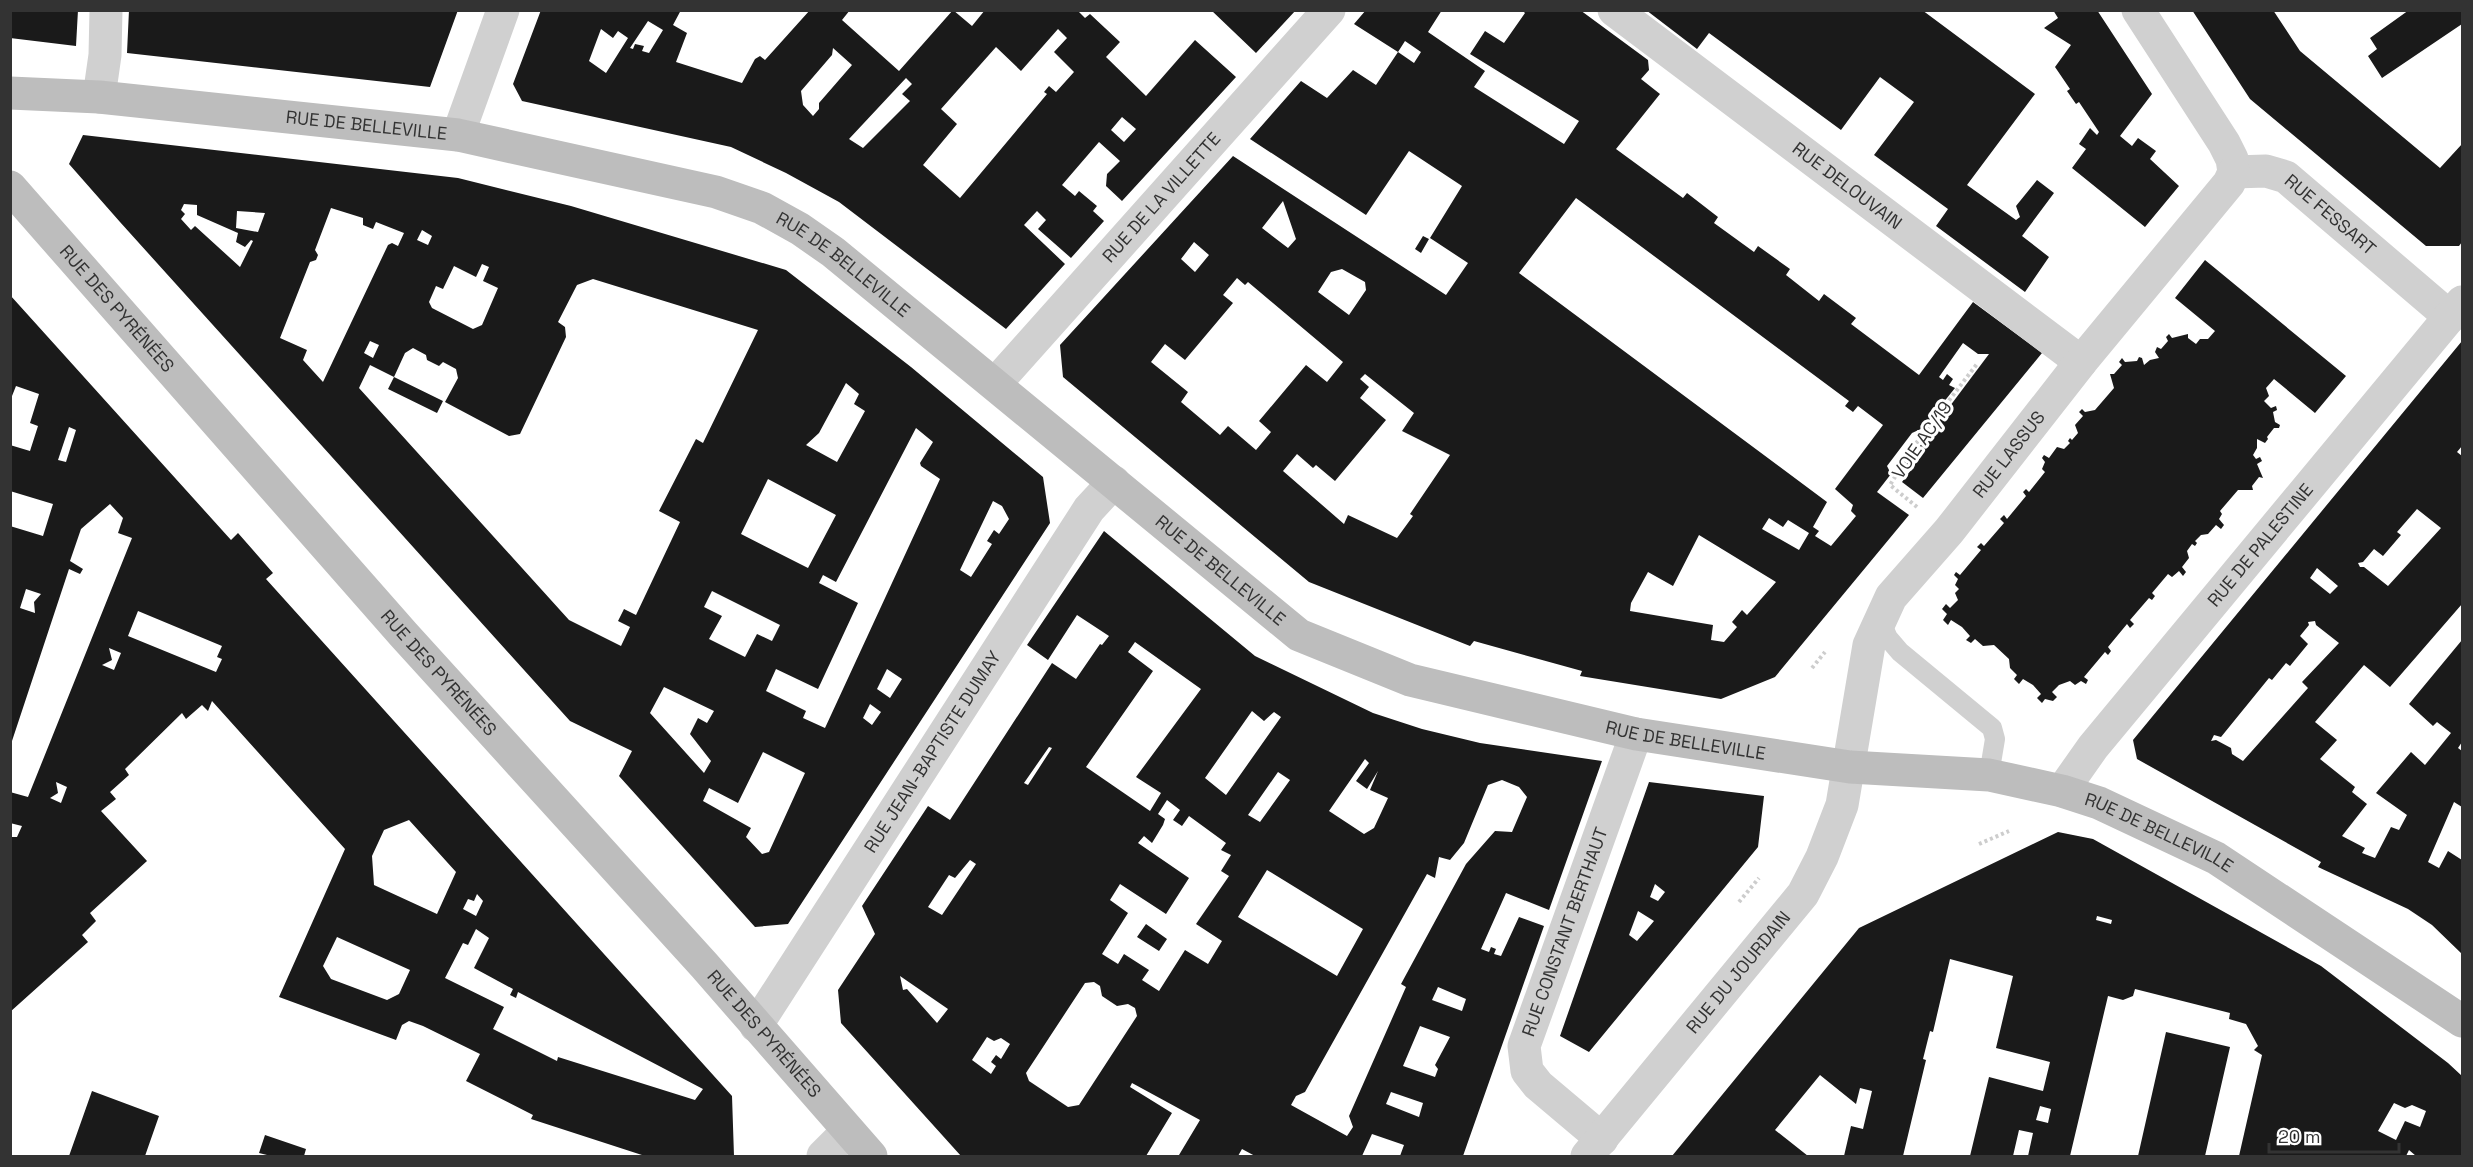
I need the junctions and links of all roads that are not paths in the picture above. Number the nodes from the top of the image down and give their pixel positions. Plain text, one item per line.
1 (106, 10) edge
2 (503, 10) edge
3 (1329, 10) edge
4 (1614, 10) edge
5 (2138, 10) edge
6 (10, 93) edge
7 (99, 97) junction
8 (458, 135) junction
9 (2234, 172) junction
10 (10, 187) edge
11 (2456, 310) edge
12 (2082, 362) junction
13 (995, 384) junction
14 (1114, 482) junction
15 (1880, 618) junction
16 (1636, 734) junction
17 (1850, 767) junction
18 (1989, 775) junction
19 (2062, 791) junction
20 (2463, 1021) edge
21 (756, 1026) junction
22 (848, 1131) junction
23 (1595, 1148) edge
24 (823, 1156) edge
25 (871, 1156) edge

1 - 7 street
2 - 8 street
3 - 13 street, RUE DE LA VILLETTE
4 - 12 street, RUE DELOUVAIN
5 - 9 street
6 - 7 main road, RUE DE BELLEVILLE
7 - 8 main road, RUE DE BELLEVILLE
8 - 13 main road, RUE DE BELLEVILLE
9 - 11 street, RUE FESSART
9 - 12 street, RUE LASSUS
10 - 21 main road, RUE DES PYRÉNÉES
11 - 19 street, RUE DE PALESTINE
12 - 15 street, RUE LASSUS
13 - 14 main road, RUE DE BELLEVILLE
14 - 16 main road, RUE DE BELLEVILLE
14 - 21 street, RUE JEAN-BAPTISTE DUMAY
15 - 17 street, RUE LASSUS
15 - 18 lane
16 - 17 main road, RUE DE BELLEVILLE
16 - 23 street, RUE CONSTANT BERTHAUT
17 - 18 main road, RUE DE BELLEVILLE
17 - 23 street, RUE DU JOURDAIN
18 - 19 main road, RUE DE BELLEVILLE
19 - 20 main road, RUE DE BELLEVILLE
21 - 22 main road, RUE DES PYRÉNÉES
22 - 24 street
22 - 25 main road, RUE DES PYRÉNÉES

